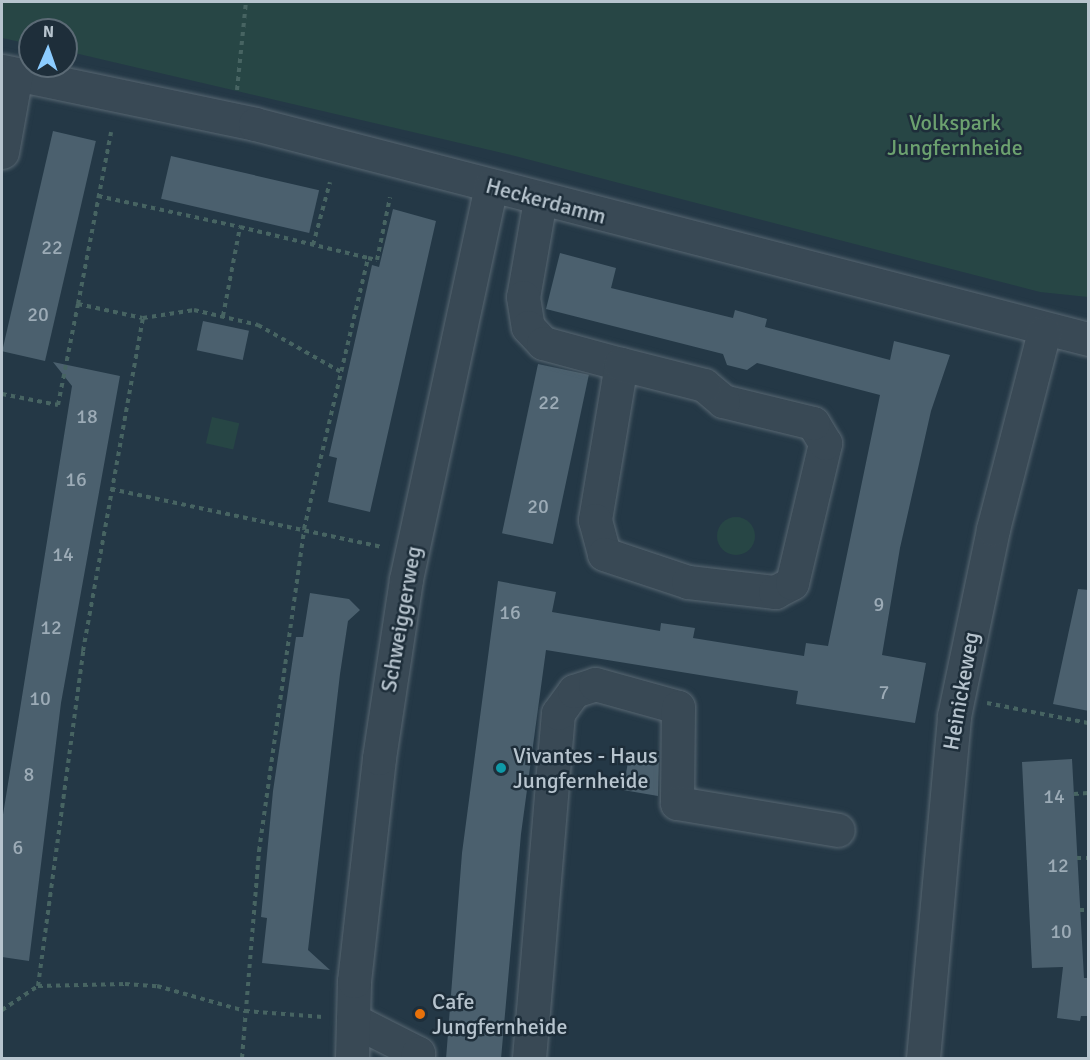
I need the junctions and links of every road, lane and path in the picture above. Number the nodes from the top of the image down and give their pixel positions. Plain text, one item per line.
1 (246, 2) edge
2 (244, 57) dead end
3 (9, 72) edge
4 (111, 132) dead end
5 (2, 152) edge
6 (330, 182) dead end
7 (491, 187) junction
8 (98, 196) junction
9 (390, 197) dead end
10 (540, 200) junction
11 (240, 227) junction
12 (313, 245) junction
13 (368, 258) junction
14 (78, 304) junction
15 (223, 316) junction
16 (143, 318) junction
17 (1044, 332) junction
18 (1089, 339) edge
19 (621, 364) junction
20 (341, 372) junction
21 (2, 394) edge
22 (111, 489) junction
23 (304, 529) junction
24 (411, 553) junction
25 (957, 698) junction
26 (1089, 723) edge
27 (1089, 793) edge
28 (1074, 794) dead end
29 (838, 830) dead end
30 (1077, 858) dead end
31 (1089, 858) edge
32 (1080, 910) dead end
33 (1089, 910) edge
34 (38, 986) junction
35 (2, 1010) edge
36 (245, 1011) junction
37 (353, 1020) junction
38 (242, 1059) edge
39 (352, 1059) edge
40 (417, 1059) edge
41 (529, 1059) edge
42 (923, 1059) edge

1 - 2 path
3 - 5 street
3 - 7 street, Heckerdamm
4 - 8 path
6 - 12 path
7 - 10 street, Heckerdamm
7 - 24 street, Schweiggerweg
8 - 11 path
8 - 14 path
9 - 13 path
10 - 17 street, Heckerdamm
10 - 19 street
11 - 12 path
11 - 15 path
12 - 13 path
13 - 20 path
14 - 16 path
14 - 21 path
15 - 16 path
15 - 20 path
16 - 22 path
17 - 18 street, Heckerdamm
17 - 25 street, Heinickeweg
19 - 19 street
20 - 23 path
22 - 23 path
22 - 34 path
23 - 24 path
23 - 36 path
24 - 37 street, Schweiggerweg
25 - 26 path
25 - 42 street, Heinickeweg
27 - 28 path
29 - 41 street
30 - 31 path
32 - 33 path
34 - 35 path
34 - 36 path
36 - 37 path
36 - 38 path
37 - 39 street, Schweiggerweg
37 - 40 street

